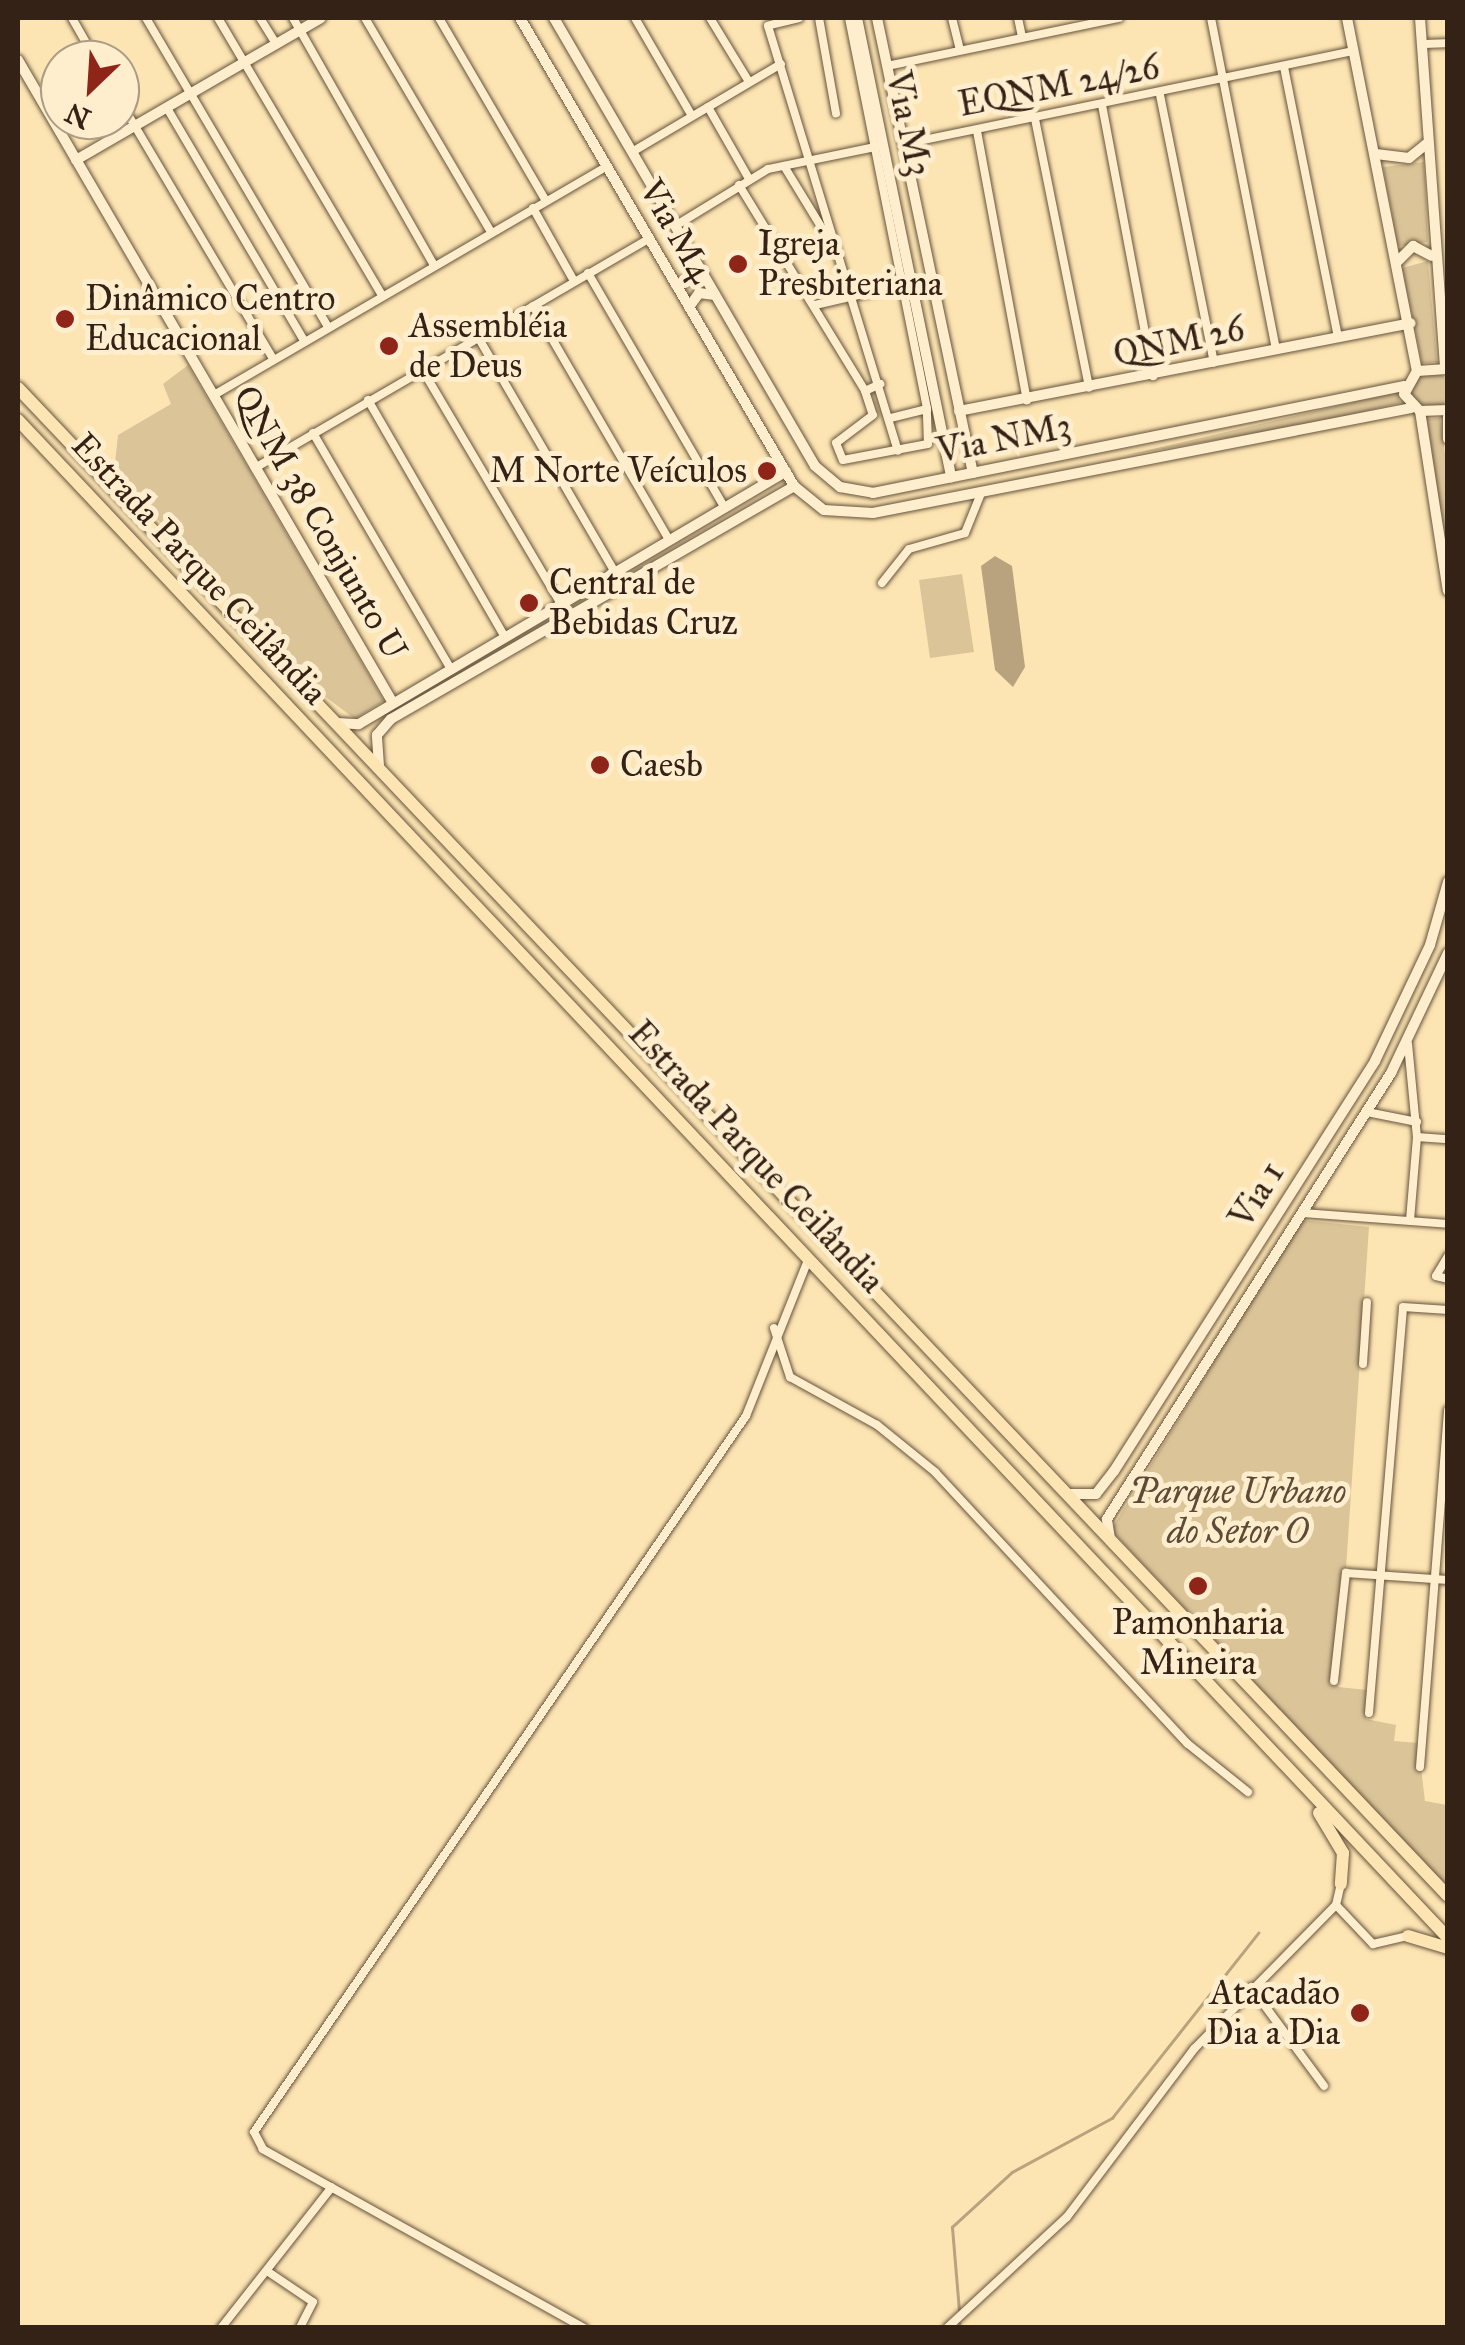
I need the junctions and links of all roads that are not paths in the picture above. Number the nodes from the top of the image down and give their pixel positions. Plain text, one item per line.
1 (72, 18) edge
2 (146, 18) edge
3 (218, 18) edge
4 (260, 18) edge
5 (293, 18) edge
6 (321, 18) edge
7 (365, 18) edge
8 (439, 18) edge
9 (520, 18) edge
10 (554, 18) edge
11 (635, 18) edge
12 (710, 18) edge
13 (798, 18) edge
14 (819, 18) edge
15 (849, 18) edge
16 (858, 18) edge
17 (875, 18) edge
18 (952, 18) edge
19 (1018, 18) edge
20 (1118, 18) edge
21 (1210, 18) edge
22 (1347, 18) edge
23 (1420, 18) edge
24 (780, 19) edge
25 (1082, 21) edge
26 (766, 22) edge
27 (300, 30) junction
28 (1022, 37) junction
29 (85, 40) edge
30 (1448, 43) edge
31 (276, 44) junction
32 (1421, 44) junction
33 (960, 50) junction
34 (1354, 51) junction
35 (18, 60) edge
36 (244, 62) junction
37 (781, 64) junction
38 (887, 66) junction
39 (1284, 68) junction
40 (1226, 81) junction
41 (749, 82) junction
42 (190, 94) junction
43 (1160, 94) junction
44 (1102, 106) junction
45 (708, 107) junction
46 (167, 108) junction
47 (836, 113) dead end
48 (692, 116) junction
49 (1036, 119) junction
50 (140, 123) edge
51 (976, 131) junction
52 (140, 134) edge
53 (111, 140) edge
54 (904, 144) junction
55 (1426, 144) junction
56 (879, 146) junction
57 (632, 152) junction
58 (1376, 154) junction
59 (812, 159) junction
60 (76, 160) junction
61 (606, 166) junction
62 (784, 166) junction
63 (749, 179) junction
64 (740, 185) junction
65 (546, 201) junction
66 (533, 208) junction
67 (915, 212) junction
68 (898, 216) junction
69 (676, 226) junction
70 (491, 232) junction
71 (650, 238) junction
72 (836, 251) junction
73 (1397, 262) junction
74 (1433, 262) junction
75 (434, 265) junction
76 (588, 273) junction
77 (703, 274) junction
78 (574, 281) junction
79 (676, 285) junction
80 (902, 285) junction
81 (715, 295) junction
82 (382, 296) junction
83 (853, 298) junction
84 (815, 305) junction
85 (532, 306) junction
86 (689, 307) junction
87 (1443, 317) edge
88 (1410, 323) junction
89 (328, 327) junction
90 (478, 337) junction
91 (1338, 338) junction
92 (304, 342) junction
93 (1276, 350) junction
94 (273, 359) junction
95 (1214, 363) junction
96 (1446, 368) edge
97 (422, 370) junction
98 (1417, 370) junction
99 (1153, 376) junction
100 (880, 384) junction
101 (1404, 386) junction
102 (18, 388) edge
103 (1089, 388) junction
104 (866, 391) junction
105 (214, 396) junction
106 (368, 400) junction
107 (1027, 400) junction
108 (927, 409) junction
109 (1415, 410) junction
110 (958, 412) junction
111 (1448, 414) edge
112 (891, 418) junction
113 (18, 420) edge
114 (313, 433) junction
115 (964, 438) junction
116 (1448, 439) edge
117 (1123, 443) junction
118 (944, 444) junction
119 (1098, 448) junction
120 (898, 451) junction
121 (1125, 462) junction
122 (1100, 467) junction
123 (255, 468) junction
124 (786, 471) junction
125 (973, 473) junction
126 (951, 477) junction
127 (922, 483) junction
128 (794, 486) junction
129 (899, 488) junction
130 (982, 491) junction
131 (750, 492) junction
132 (124, 500) junction
133 (929, 502) junction
134 (758, 506) junction
135 (725, 508) junction
136 (898, 508) junction
137 (106, 514) junction
138 (670, 540) junction
139 (615, 572) junction
140 (882, 583) dead end
141 (1448, 591) edge
142 (561, 604) junction
143 (505, 638) junction
144 (451, 669) junction
145 (389, 710) junction
146 (336, 723) junction
147 (380, 767) junction
148 (1448, 882) edge
149 (511, 909) junction
150 (496, 923) junction
151 (1447, 953) edge
152 (1408, 1044) junction
153 (1391, 1073) junction
154 (1346, 1106) junction
155 (1367, 1112) junction
156 (1417, 1122) junction
157 (1418, 1137) junction
158 (1448, 1138) edge
159 (1303, 1213) junction
160 (1410, 1221) junction
161 (1448, 1224) edge
162 (831, 1246) junction
163 (1448, 1256) edge
164 (808, 1258) junction
165 (1448, 1278) edge
166 (1228, 1293) junction
167 (1367, 1302) dead end
168 (1245, 1306) junction
169 (1448, 1310) edge
170 (774, 1328) junction
171 (1363, 1364) dead end
172 (1448, 1410) edge
173 (1067, 1494) junction
174 (1110, 1540) junction
175 (1381, 1574) junction
176 (1434, 1579) junction
177 (1448, 1580) edge
178 (1334, 1681) dead end
179 (1369, 1713) dead end
180 (1266, 1744) junction
181 (1318, 1760) junction
182 (1420, 1767) dead end
183 (1300, 1779) junction
184 (1248, 1792) dead end
185 (1342, 1884) joint
186 (1448, 1896) edge
187 (1336, 1905) junction
188 (1408, 1936) joint
189 (1448, 1938) edge
190 (1448, 1948) edge
191 (1251, 1988) junction
192 (1324, 2086) dead end
193 (332, 2186) junction
194 (267, 2272) junction
195 (221, 2328) edge
196 (300, 2328) edge
197 (584, 2328) edge
198 (947, 2328) edge

1 - 29 street
2 - 42 street
3 - 36 street
4 - 31 street
5 - 27 street
6 - 27 main road
7 - 70 street
8 - 65 street
9 - 61 main road, Via M4
10 - 57 main road, Via M4
11 - 48 street
12 - 41 street
13 - 24 street
14 - 47 street
15 - 56 street
16 - 56 main road, Via M3
17 - 38 main road, Via M3
18 - 33 street
19 - 28 street
20 - 25 street, EQNM 24/26
21 - 40 street
22 - 34 main road
23 - 32 main road
24 - 26 street
25 - 28 street, EQNM 24/26
26 - 37 street
27 - 31 main road
27 - 75 street
28 - 33 street, EQNM 24/26
30 - 32 street
31 - 36 main road
32 - 55 main road
33 - 38 street, EQNM 24/26
34 - 39 street, EQNM 24/26
34 - 58 main road
35 - 60 main road, QNM 38 Conjunto U
36 - 42 main road
36 - 82 street
37 - 41 street
37 - 59 street
38 - 54 main road, Via M3
39 - 40 street, EQNM 24/26
39 - 91 street
40 - 43 street, EQNM 24/26
40 - 93 street
41 - 45 street
42 - 46 main road
42 - 89 street
43 - 44 street, EQNM 24/26
43 - 95 street
44 - 49 street, EQNM 24/26
44 - 99 street
45 - 48 street
45 - 63 street
46 - 50 main road
46 - 92 street
48 - 57 street
49 - 51 street, EQNM 24/26
49 - 103 street
51 - 54 street, EQNM 24/26
51 - 107 street
52 - 94 street
53 - 60 main road
54 - 67 main road, Via M3
55 - 58 main road
55 - 74 main road
56 - 59 street
56 - 68 main road, Via M3
56 - 80 street
57 - 69 main road, Via M4
58 - 73 main road
59 - 62 street
59 - 72 street
60 - 105 main road, QNM 38 Conjunto U
61 - 65 street
61 - 71 main road, Via M4
62 - 63 street
62 - 72 street
63 - 64 street
64 - 69 street
64 - 84 street
65 - 66 street
66 - 70 street
66 - 78 street
67 - 68 main road
67 - 110 main road, Via M3
68 - 118 main road, Via M3
69 - 77 main road, Via M4
70 - 75 street
71 - 76 street
71 - 79 main road, Via M4
72 - 83 street
73 - 74 main road
73 - 88 main road
74 - 87 main road
75 - 82 street
76 - 78 street
76 - 135 street
77 - 79 main road
77 - 81 main road, Via M4
78 - 85 street
79 - 86 main road, Via M4
80 - 83 street
80 - 108 street
81 - 86 main road
81 - 129 main road, Via NM3
82 - 89 street
83 - 84 street
83 - 100 street
84 - 104 street
85 - 90 street
85 - 138 street
86 - 124 main road, Via M4
87 - 96 main road
88 - 91 main road, QNM 26
88 - 98 main road
89 - 92 street
90 - 97 street
90 - 139 street
91 - 93 main road, QNM 26
92 - 94 street
93 - 95 main road, QNM 26
94 - 105 street
95 - 99 main road, QNM 26
96 - 98 main road
97 - 106 street
97 - 142 street
98 - 101 main road
99 - 103 main road, QNM 26
100 - 104 street
100 - 112 street
101 - 109 main road
101 - 117 main road, Via NM3
102 - 132 highway, Estrada Parque Ceilândia
103 - 107 main road, QNM 26
104 - 120 street
105 - 123 main road, QNM 38 Conjunto U
106 - 114 street
106 - 143 street
107 - 110 main road, QNM 26
108 - 112 street
108 - 120 street
109 - 111 main road, Via NM3
109 - 121 main road, Via NM3
109 - 141 main road
110 - 115 main road
111 - 116 main road
112 - 120 street
113 - 137 highway, Estrada Parque Ceilândia
114 - 123 street
114 - 144 street
115 - 118 main road
115 - 125 main road
117 - 119 main road, Via NM3
117 - 121 main road
118 - 126 main road, Via M3
119 - 122 main road
119 - 125 main road, Via NM3
121 - 122 main road, Via NM3
122 - 130 main road, Via NM3
123 - 145 main road, QNM 38 Conjunto U
124 - 128 main road
124 - 131 main road
125 - 126 main road, Via NM3
126 - 127 main road, Via NM3
127 - 129 main road, Via NM3
127 - 133 main road
128 - 134 main road
128 - 136 main road, Via NM3
129 - 136 main road
130 - 133 main road, Via NM3
130 - 140 street
131 - 134 main road
131 - 135 main road
132 - 137 highway
132 - 146 highway, Estrada Parque Ceilândia
133 - 136 main road, Via NM3
134 - 145 main road
135 - 138 main road
137 - 150 highway, Estrada Parque Ceilândia
138 - 139 main road
139 - 142 main road
142 - 143 main road
143 - 144 main road
144 - 145 main road
145 - 146 main road
145 - 147 main road
146 - 147 highway, Estrada Parque Ceilândia
147 - 149 highway, Estrada Parque Ceilândia
148 - 154 main road, Via 1
149 - 150 highway
149 - 162 highway, Estrada Parque Ceilândia
150 - 164 highway, Estrada Parque Ceilândia
151 - 152 main road, Via 1
152 - 153 main road, Via 1
152 - 156 street
153 - 154 main road
153 - 155 main road, Via 1
154 - 166 main road, Via 1
155 - 156 street
155 - 159 main road, Via 1
156 - 157 street
157 - 158 street
157 - 160 street
159 - 160 street
159 - 168 main road, Via 1
160 - 161 street
162 - 164 highway
162 - 173 highway, Estrada Parque Ceilândia
163 - 165 street
164 - 170 street
164 - 180 highway, Estrada Parque Ceilândia
166 - 168 main road
166 - 173 main road, Via 1
167 - 171 street
168 - 174 main road, Via 1
169 - 175 street
170 - 184 street
170 - 193 street
172 - 176 street
173 - 174 highway, Estrada Parque Ceilândia
174 - 181 highway, Estrada Parque Ceilândia
175 - 176 street
175 - 178 street
175 - 179 street
176 - 177 street
176 - 182 street
180 - 183 highway, Estrada Parque Ceilândia
180 - 185 highway
181 - 183 highway
181 - 186 highway, Estrada Parque Ceilândia
183 - 189 highway, Estrada Parque Ceilândia
185 - 187 street
187 - 188 street
187 - 191 street
188 - 190 highway
191 - 192 street
191 - 198 street
193 - 194 street
193 - 197 street
194 - 195 street
194 - 196 street

